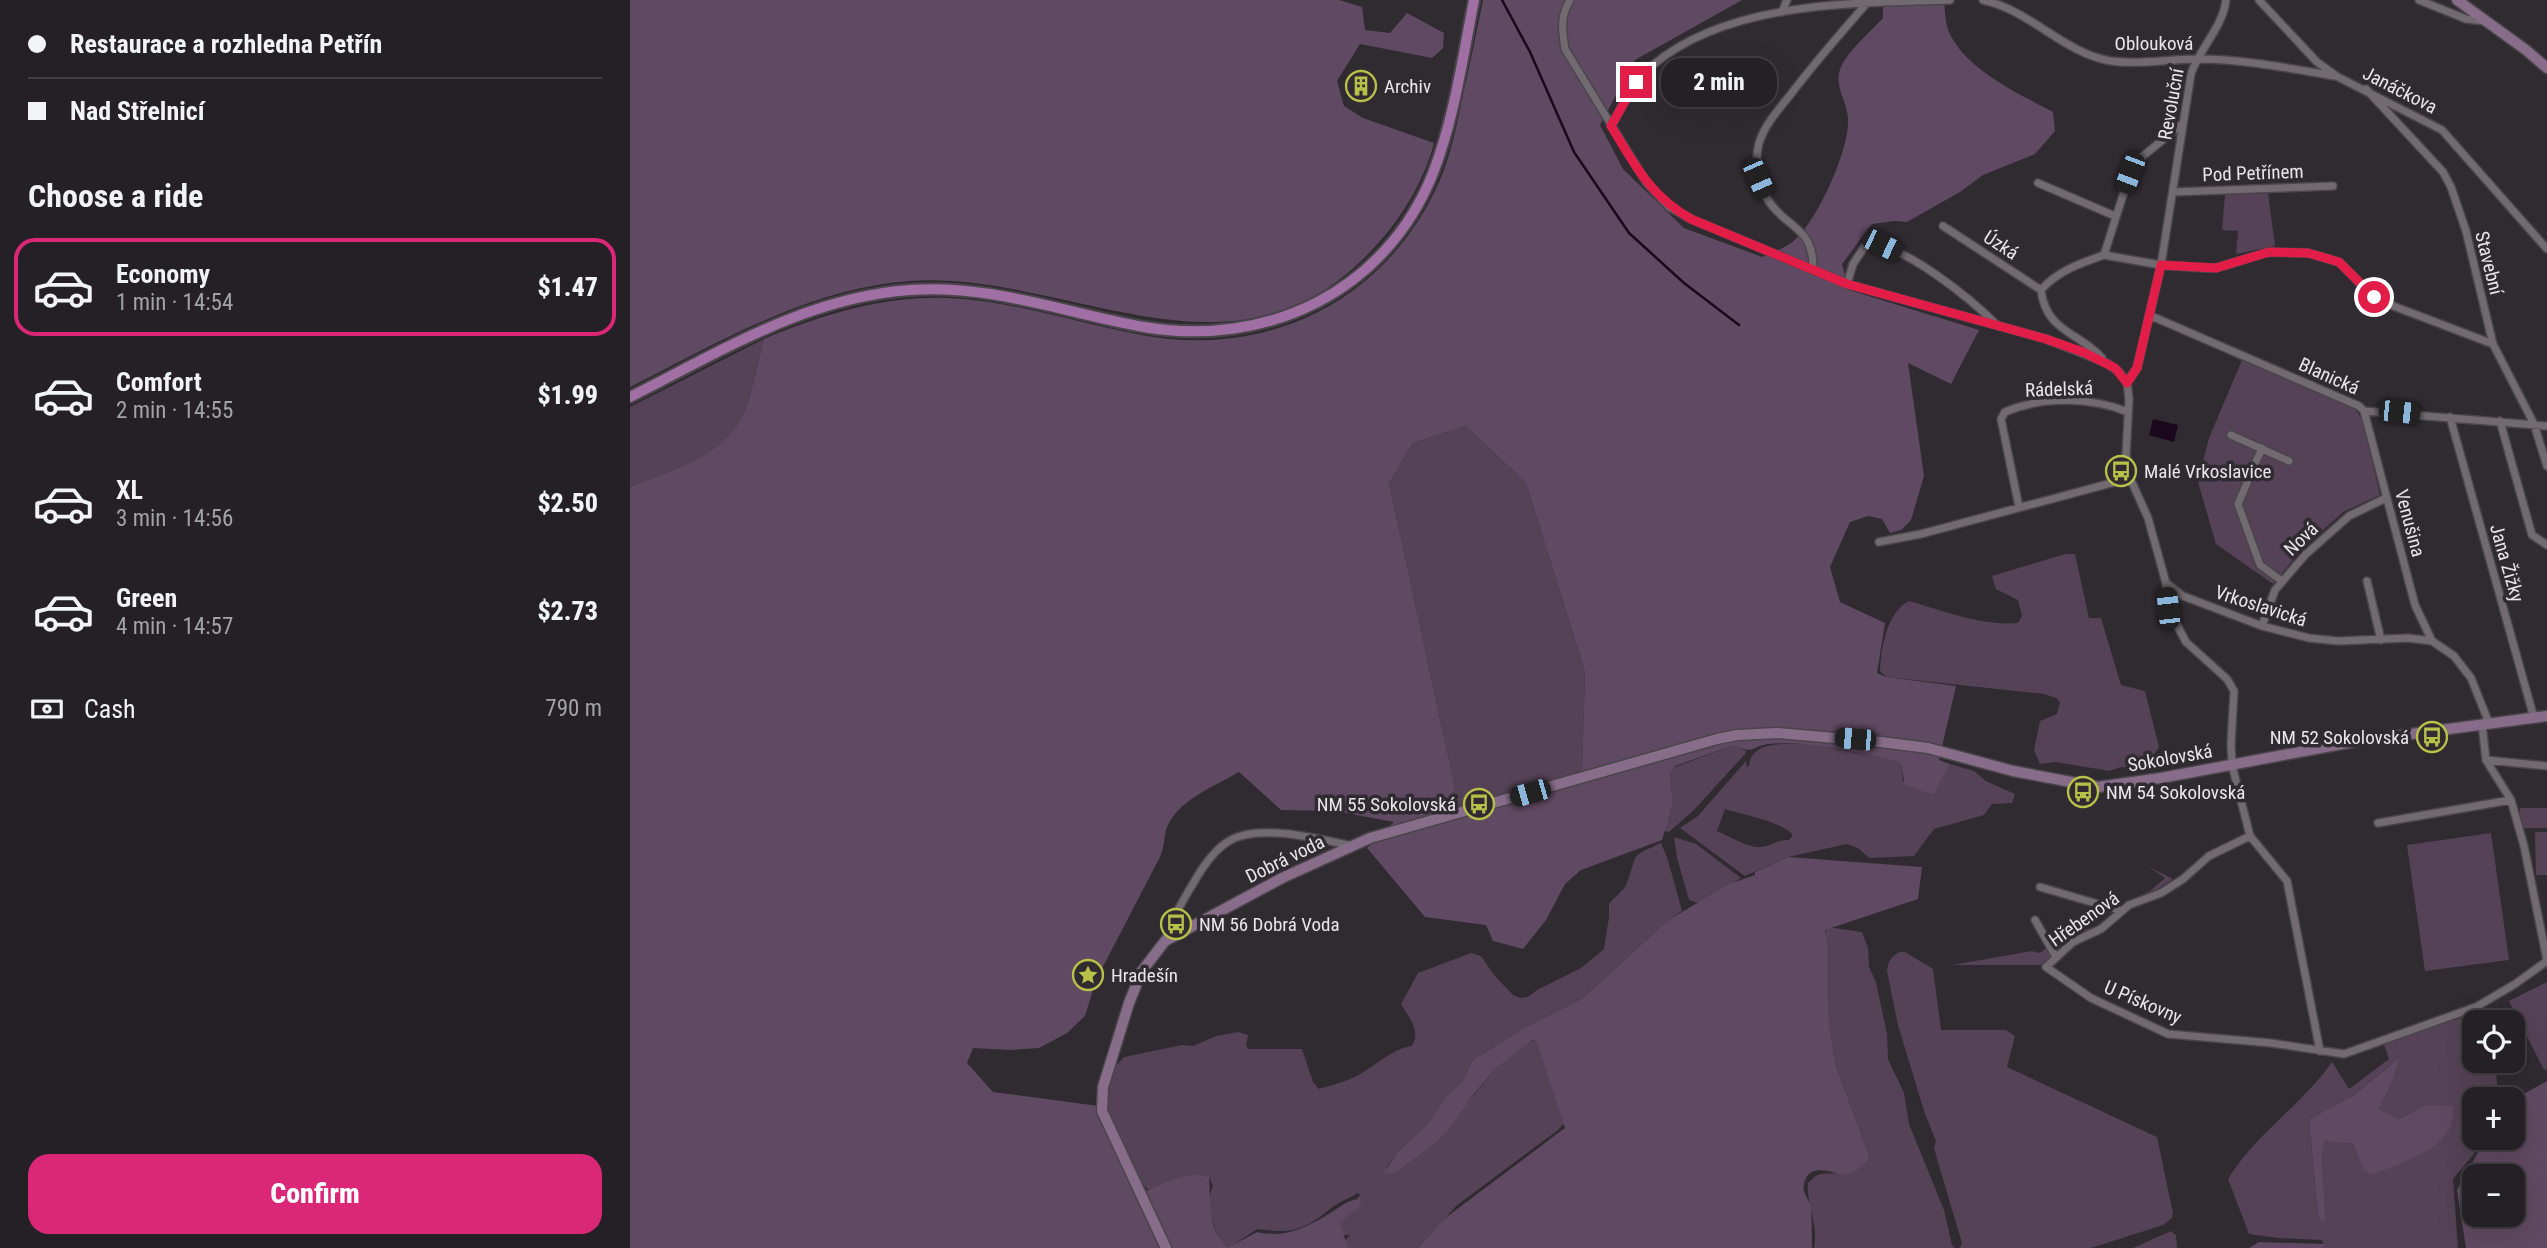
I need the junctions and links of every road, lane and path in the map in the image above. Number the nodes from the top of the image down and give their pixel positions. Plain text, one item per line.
1 (1474, 0) edge
2 (1570, 0) edge
3 (1787, 0) edge
4 (1950, 0) edge
5 (1983, 0) edge
6 (2225, 0) edge
7 (2259, 0) edge
8 (2418, 0) edge
9 (2457, 0) edge
10 (1868, 3) junction
11 (1782, 12) junction
12 (2487, 21) junction
13 (2196, 59) junction
14 (2547, 68) edge
15 (2338, 77) junction
16 (2366, 89) junction
17 (2182, 125) junction
18 (1611, 126) junction
19 (2038, 183) dead end
20 (2333, 186) dead end
21 (2173, 192) junction
22 (2115, 216) junction
23 (1943, 226) dead end
24 (2547, 248) edge
25 (2104, 255) junction
26 (2161, 265) junction
27 (1813, 269) junction
28 (1847, 284) junction
29 (2041, 290) junction
30 (2149, 315) junction
31 (1998, 325) junction
32 (2493, 344) junction
33 (2107, 363) junction
34 (2127, 383) junction
35 (630, 397) edge
36 (2364, 411) junction
37 (2128, 412) junction
38 (2450, 417) junction
39 (2500, 421) junction
40 (2534, 424) junction
41 (2547, 426) edge
42 (2231, 435) dead end
43 (2262, 448) junction
44 (2289, 461) dead end
45 (2547, 466) edge
46 (2130, 478) junction
47 (2386, 498) junction
48 (2019, 507) junction
49 (1879, 542) dead end
50 (2547, 545) edge
51 (2367, 580) dead end
52 (2282, 581) junction
53 (2166, 583) junction
54 (2262, 626) junction
55 (2381, 640) junction
56 (2432, 641) junction
57 (2547, 716) edge
58 (2534, 718) junction
59 (2485, 724) junction
60 (2486, 760) junction
61 (2232, 765) junction
62 (2547, 766) edge
63 (2511, 800) junction
64 (2378, 823) dead end
65 (2250, 836) junction
66 (1352, 845) junction
67 (2040, 887) dead end
68 (2122, 911) junction
69 (2035, 920) dead end
70 (1165, 941) junction
71 (2056, 957) junction
72 (2547, 960) edge
73 (2046, 967) joint
74 (2320, 1051) junction
75 (1166, 1248) edge

1 - 35 main road
2 - 18 street
3 - 11 street
4 - 10 street
5 - 13 street, Oblouková
6 - 13 street, Revoluční
7 - 15 street, Janáčkova
8 - 12 street
9 - 12 street
10 - 11 street
10 - 27 street
11 - 18 street
12 - 14 street
13 - 15 street, Oblouková
13 - 17 street, Revoluční
15 - 16 street, Janáčkova
16 - 24 street, Janáčkova
16 - 32 street, Stavební
17 - 21 street, Revoluční
17 - 22 street
18 - 27 street
19 - 22 street
20 - 21 street, Pod Petřínem
21 - 26 street, Revoluční
22 - 25 street
23 - 29 street, Úzká
25 - 26 street
25 - 29 street
26 - 30 street, Revoluční
26 - 32 street
27 - 28 street
28 - 31 street
28 - 31 street
29 - 33 street
30 - 34 street, Revoluční
30 - 36 street, Blanická
31 - 33 street
32 - 40 street, Stavební
33 - 34 street
34 - 37 street
36 - 38 street, Blanická
36 - 47 street, Venušina
37 - 46 street
37 - 48 street, Rádelská
38 - 39 street, Blanická
38 - 58 street, Jana Žižky
39 - 40 street, Blanická
39 - 50 street
40 - 41 street, Blanická
40 - 45 street, Stavební
42 - 43 street
43 - 44 street
43 - 52 street
46 - 48 street
46 - 53 street
47 - 52 street, Nová
47 - 56 street, Venušina
48 - 49 street
51 - 55 street
52 - 54 street, Nová
53 - 54 street, Vrkoslavická
53 - 61 street
54 - 55 street, Vrkoslavická
55 - 56 street, Vrkoslavická
56 - 59 street
57 - 58 street, Sokolovská
58 - 59 street, Sokolovská
59 - 60 street
59 - 61 street, Sokolovská
60 - 62 street
60 - 63 street
61 - 65 street
61 - 66 street, Sokolovská
63 - 64 street
63 - 72 street
65 - 68 street, Hřebenová
65 - 74 street
66 - 70 street, Dobrá voda
66 - 70 street, Dobrá voda
67 - 68 street
68 - 71 street, Hřebenová
69 - 71 street
70 - 75 street, Dobrá voda
71 - 73 street, Hřebenová
72 - 74 street, U Pískovny
73 - 74 street, U Pískovny

